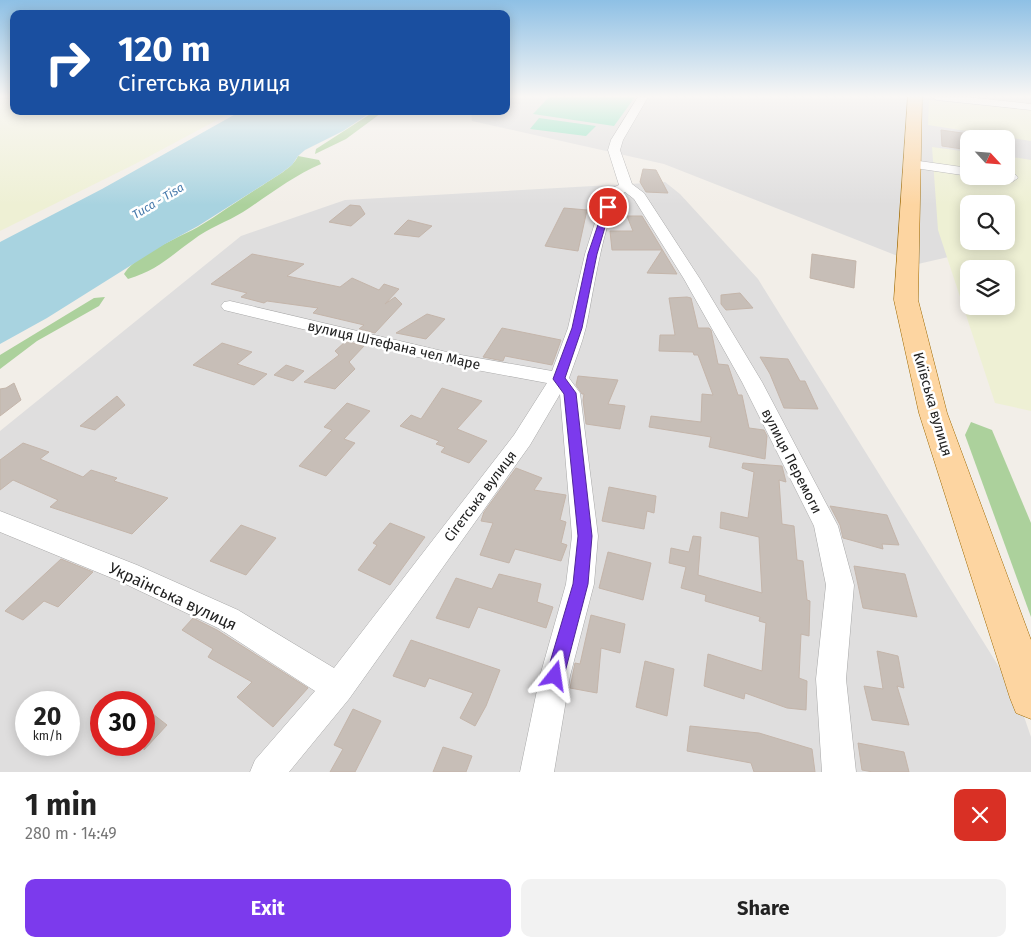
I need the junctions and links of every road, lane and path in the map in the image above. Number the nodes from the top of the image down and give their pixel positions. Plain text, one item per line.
1 (621, 133) edge
2 (913, 133) edge
3 (912, 164) junction
4 (960, 171) edge
5 (626, 186) junction
6 (230, 306) dead end
7 (559, 379) junction
8 (0, 521) edge
9 (338, 688) junction
10 (1031, 698) edge
11 (267, 772) edge
12 (537, 772) edge
13 (838, 772) edge

1 - 5 street
2 - 3 main road, Київська вулиця
3 - 4 street
3 - 10 main road, Київська вулиця
5 - 7 street, Сігетська вулиця
5 - 13 street, вулиця Перемоги
6 - 7 street, вулиця Штефана чел Маре
7 - 9 street, Сігетська вулиця
7 - 12 street
8 - 9 street, Українська вулиця
9 - 11 street, Сігетська вулиця

